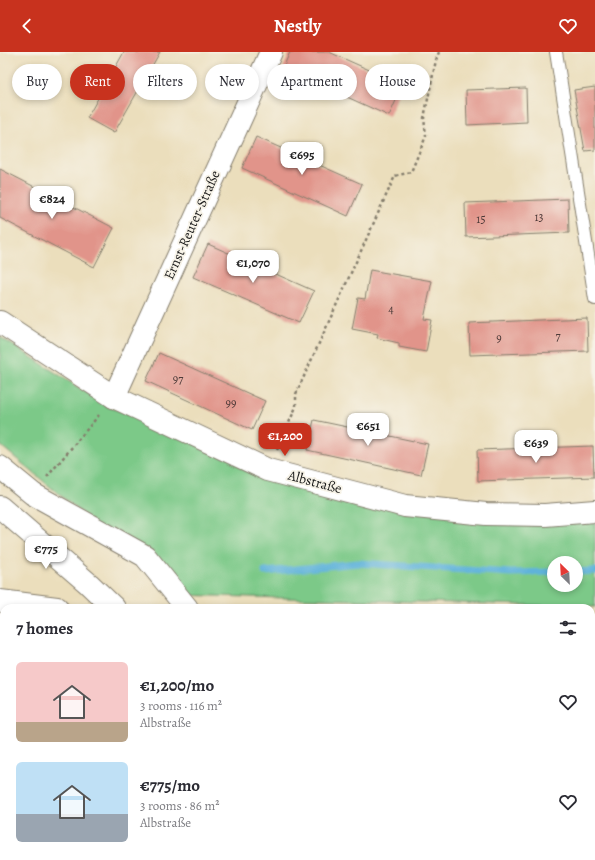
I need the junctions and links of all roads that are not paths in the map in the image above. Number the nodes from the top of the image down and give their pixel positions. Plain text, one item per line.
1 (271, 52) edge
2 (556, 52) edge
3 (595, 299) edge
4 (0, 322) edge
5 (114, 398) junction
6 (0, 467) edge
7 (0, 507) edge
8 (595, 511) edge
9 (0, 601) edge
10 (24, 604) edge
11 (110, 604) edge
12 (185, 604) edge

1 - 5 street, Ernst-Reuter-Straße
2 - 3 lane
4 - 5 street, Albstraße
5 - 8 street, Albstraße
6 - 12 street
7 - 11 street
9 - 10 street

